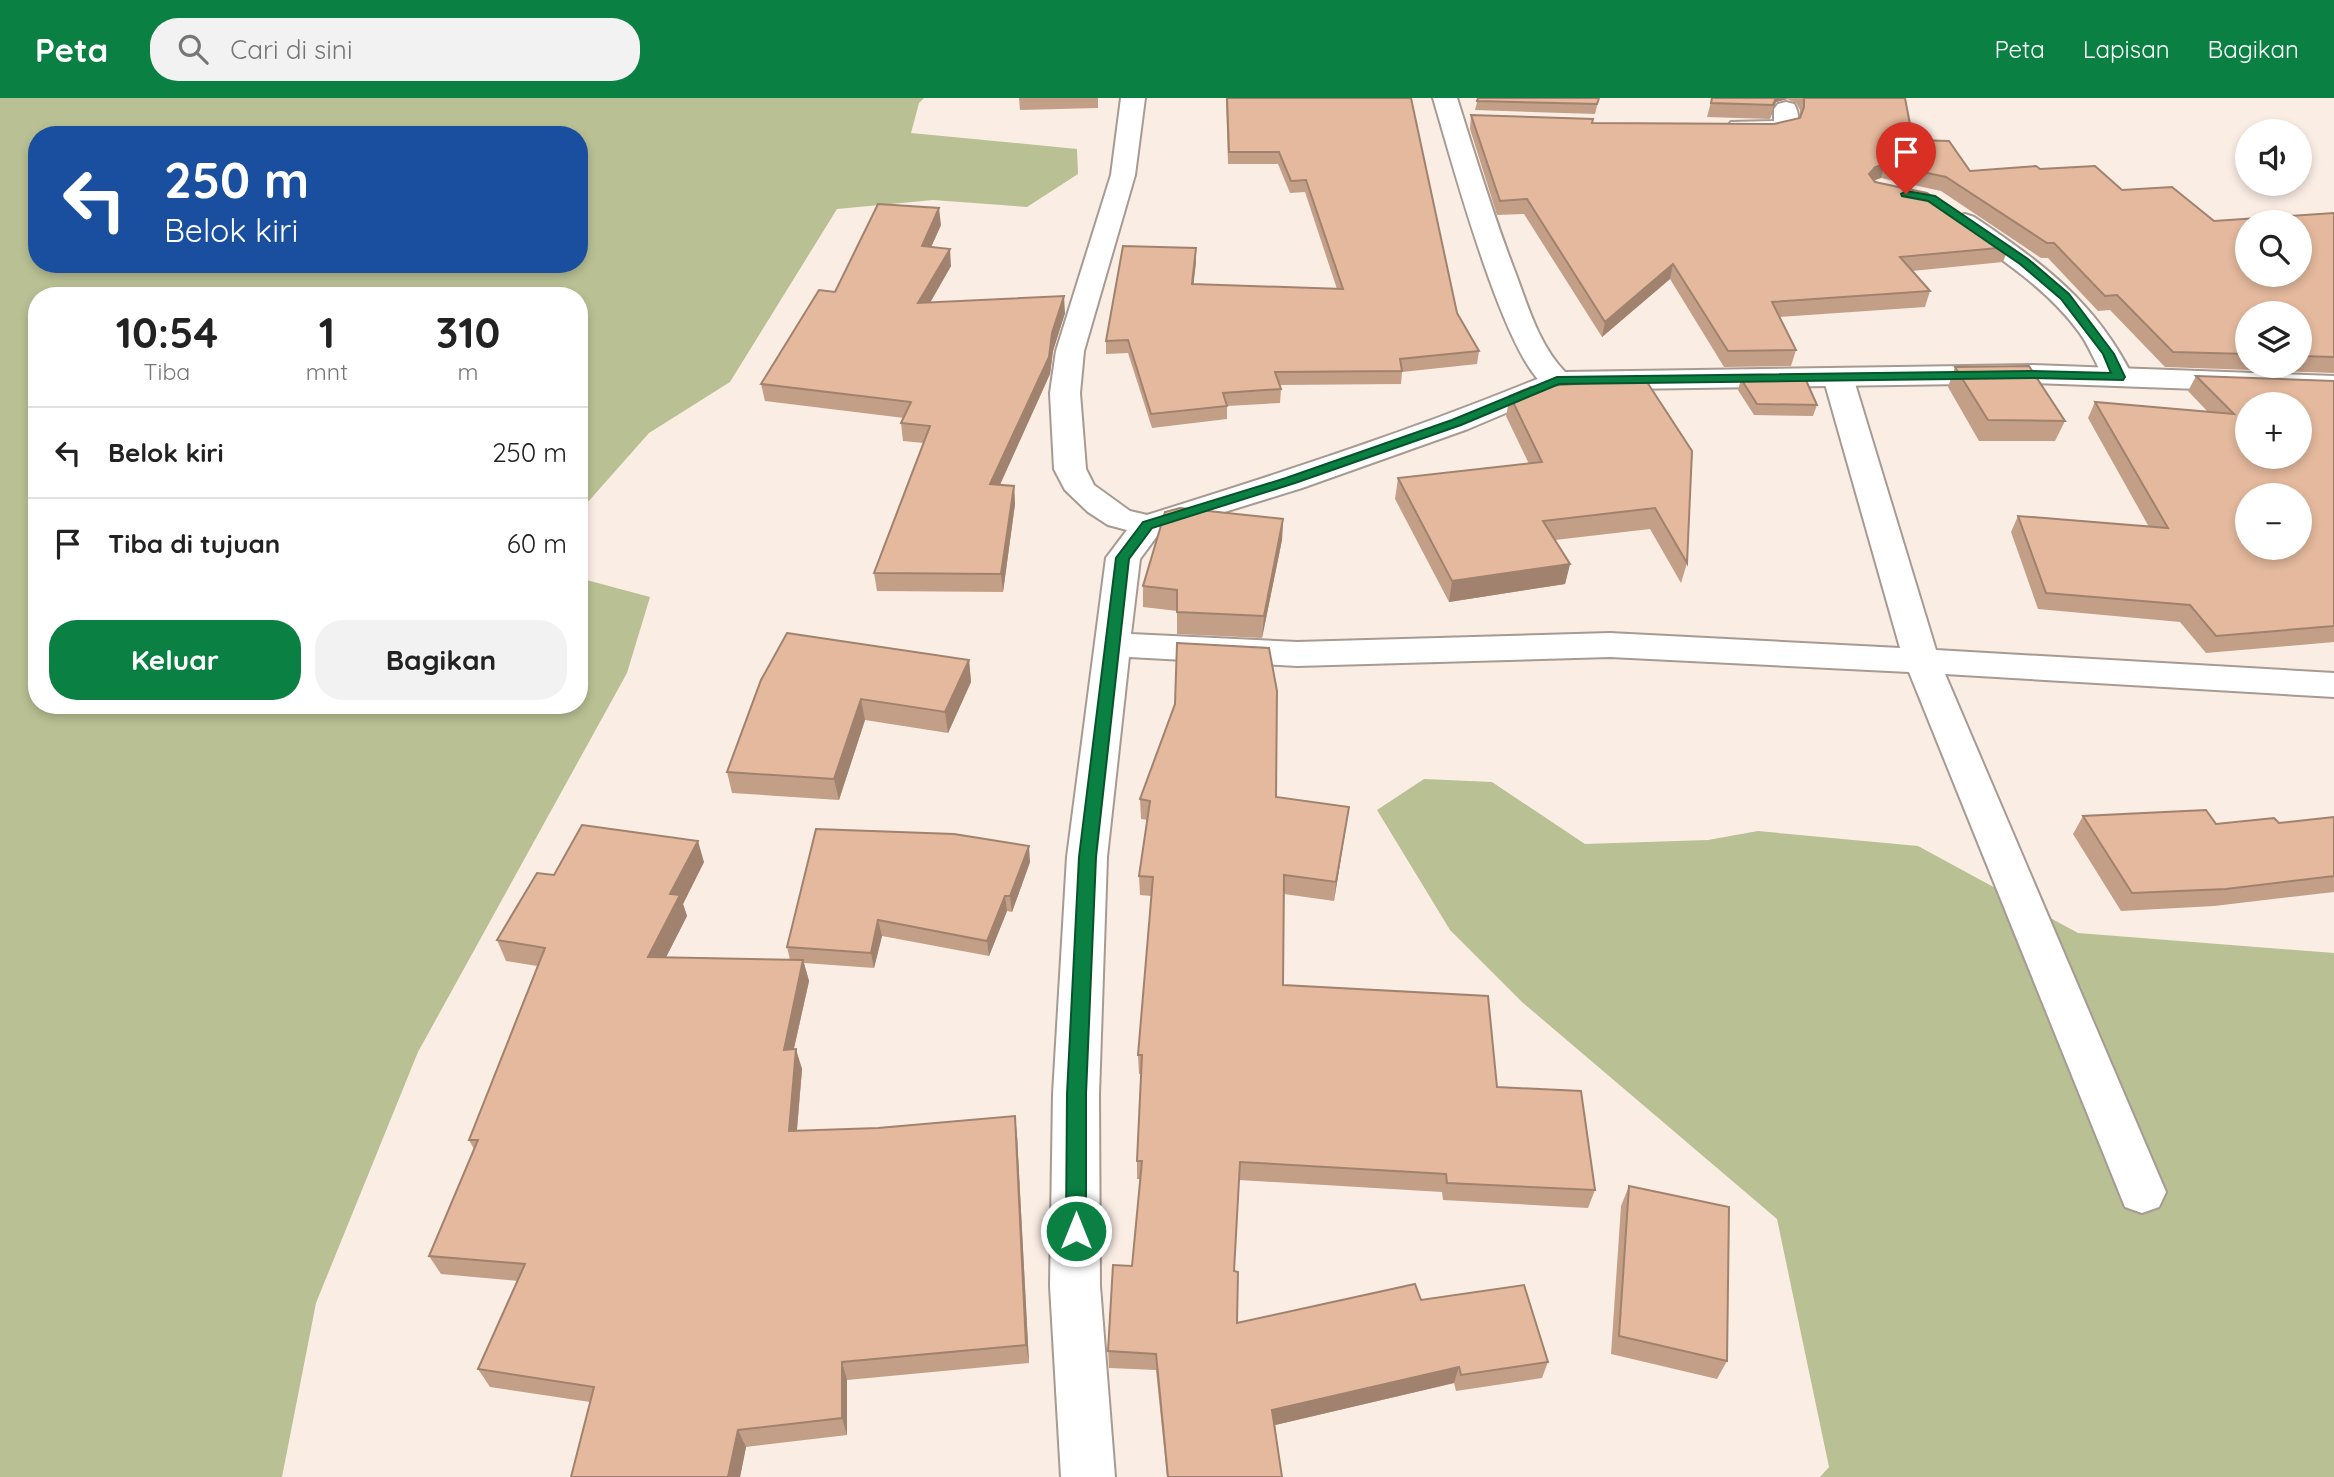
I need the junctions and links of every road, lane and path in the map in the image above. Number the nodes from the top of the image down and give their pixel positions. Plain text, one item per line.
1 (1133, 98) edge
2 (1786, 109) dead end
3 (1458, 112) edge
4 (1716, 127) edge
5 (1941, 205) edge
6 (1838, 377) junction
7 (2119, 377) junction
8 (1557, 381) junction
9 (2334, 385) edge
10 (1147, 525) junction
11 (1114, 645) junction
12 (1922, 661) junction
13 (2334, 685) edge
14 (2142, 1192) dead end
15 (1088, 1477) edge

1 - 10 street
2 - 4 street
3 - 8 street
5 - 7 street
6 - 7 street
6 - 8 street
6 - 12 street
7 - 9 street
8 - 10 street
10 - 11 street
11 - 12 street
11 - 15 street
12 - 13 street
12 - 14 street

